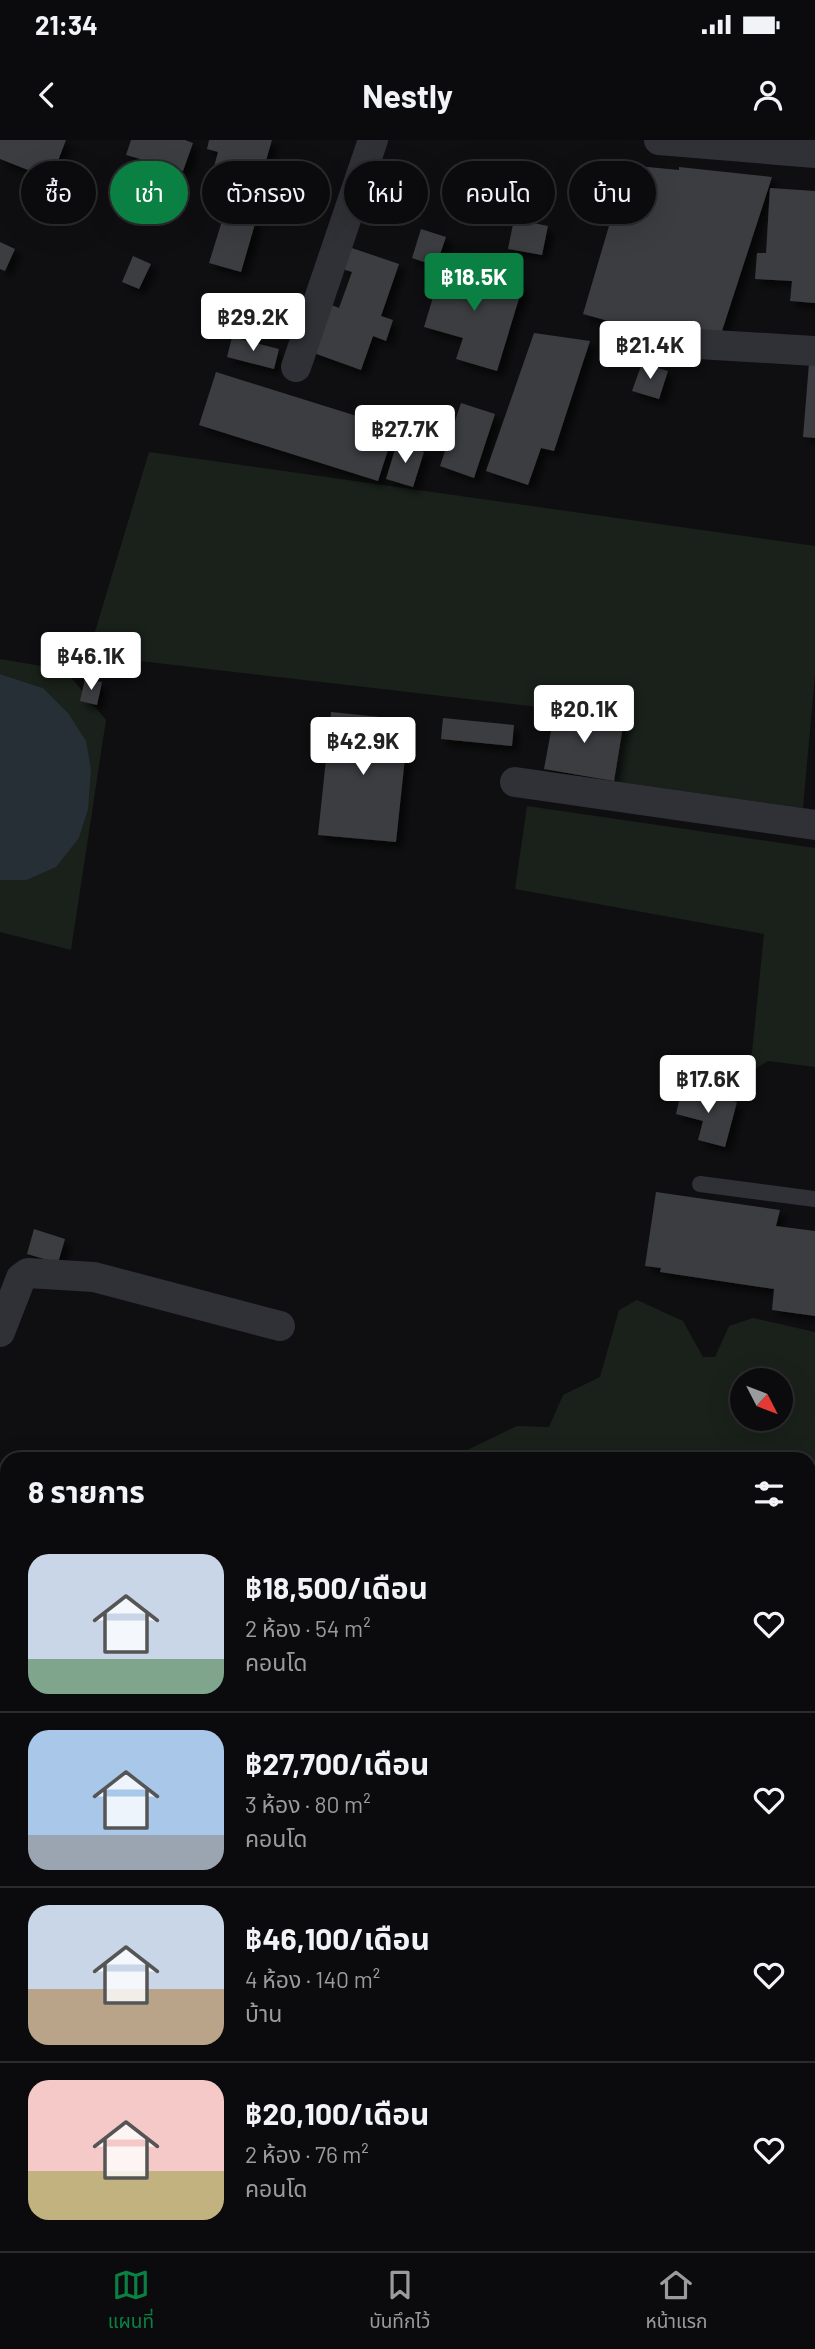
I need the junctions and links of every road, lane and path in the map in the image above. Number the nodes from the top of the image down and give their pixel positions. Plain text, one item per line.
1 (373, 140) edge
2 (659, 140) edge
3 (815, 153) edge
4 (616, 339) dead end
5 (815, 351) edge
6 (296, 367) dead end
7 (515, 782) dead end
8 (815, 825) edge
9 (700, 1184) dead end
10 (815, 1199) edge
11 (280, 1326) dead end
12 (0, 1332) edge

1 - 6 street
2 - 3 street
4 - 5 street
7 - 8 street
9 - 10 lane
11 - 12 street

